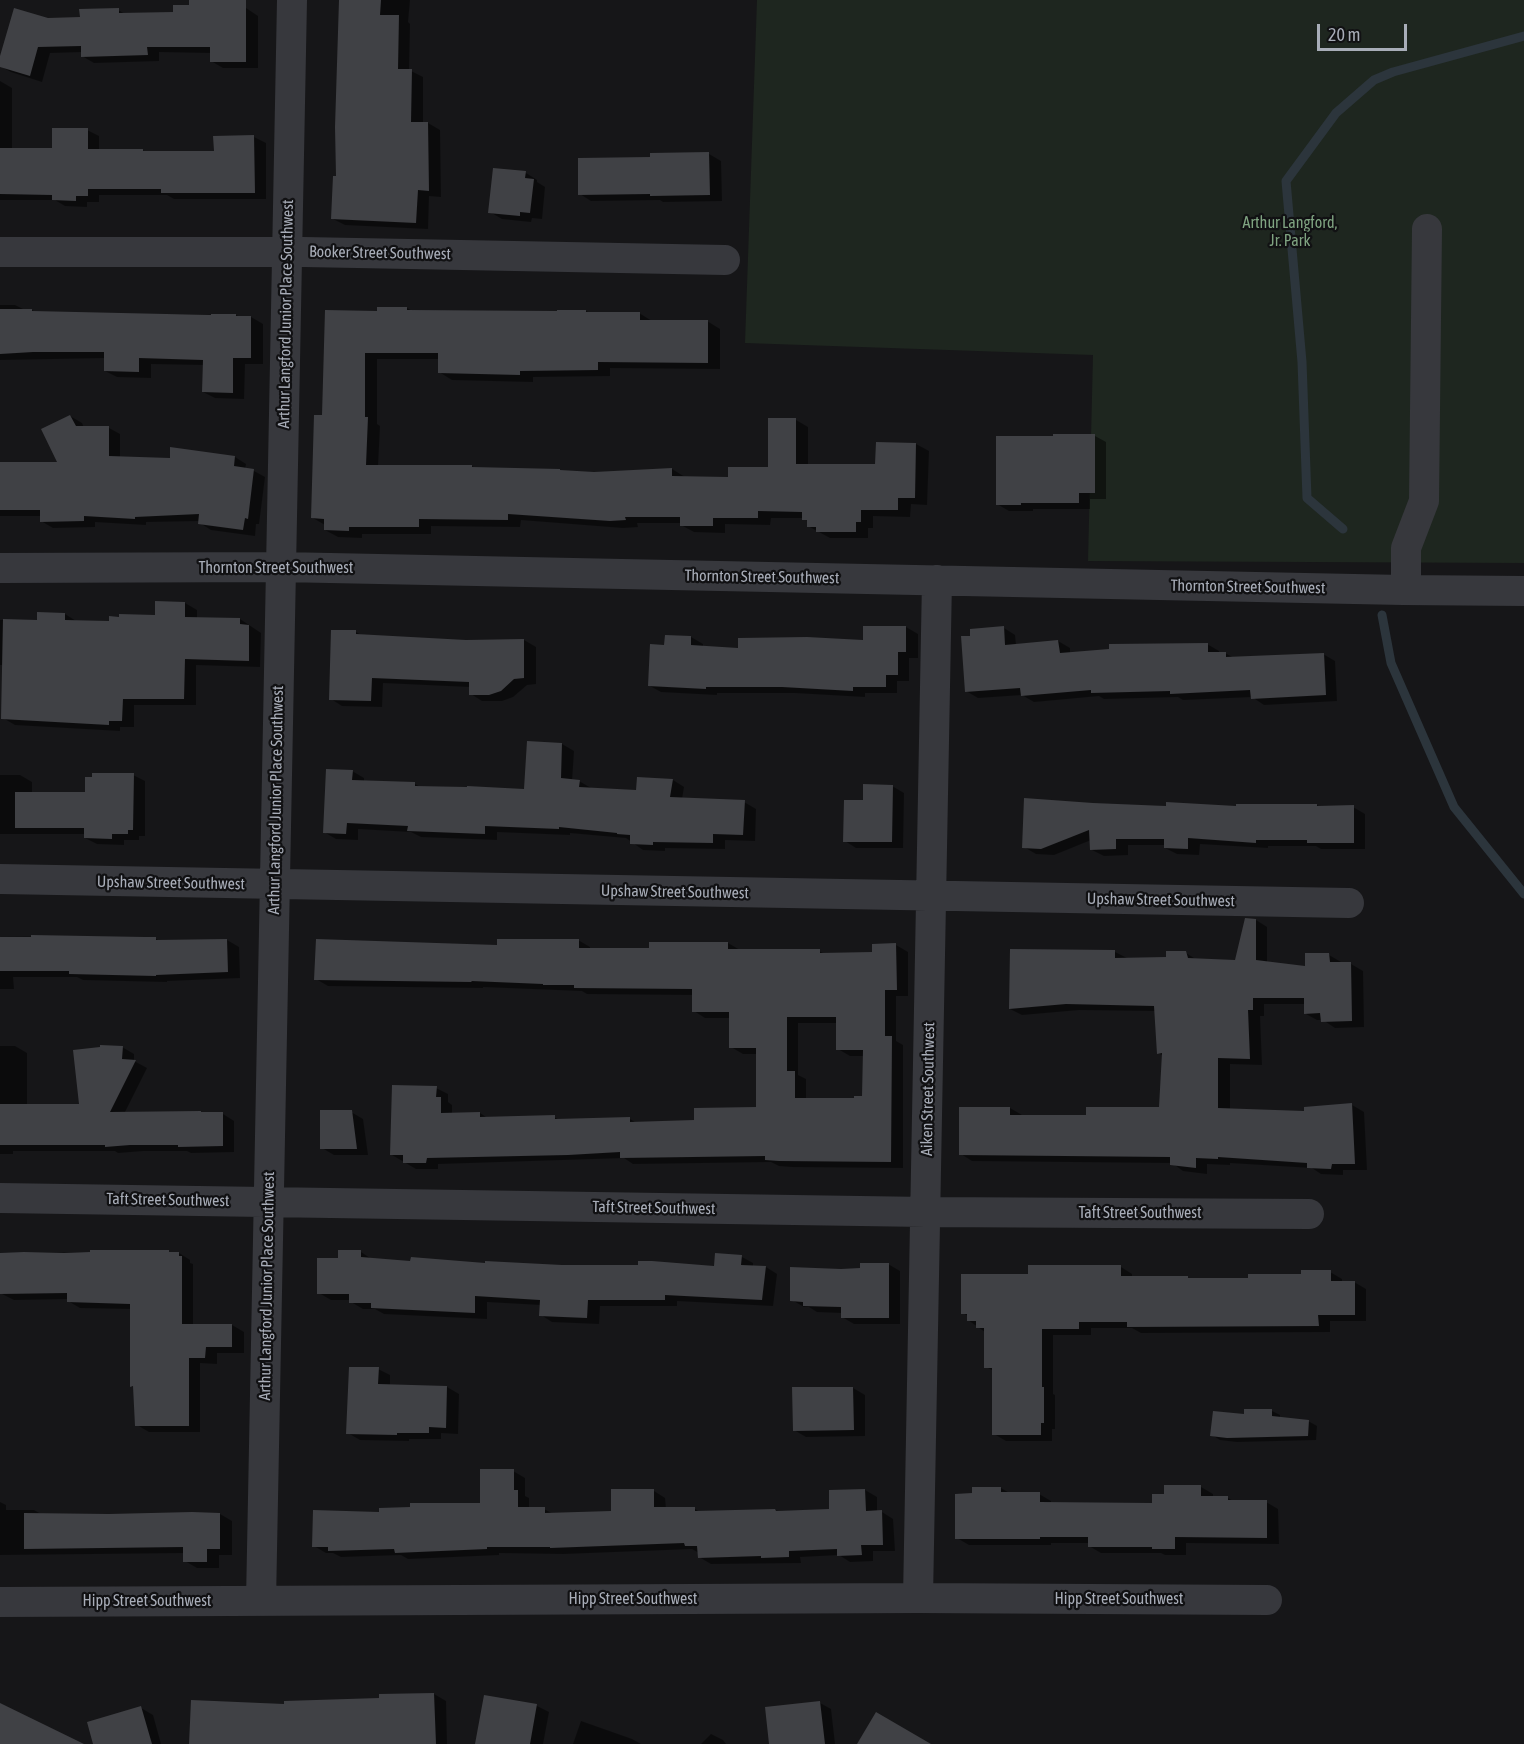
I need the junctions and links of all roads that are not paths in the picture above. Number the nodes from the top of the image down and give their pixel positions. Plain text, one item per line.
1 (292, 0) edge
2 (1427, 229) dead end
3 (0, 252) edge
4 (287, 252) junction
5 (725, 260) dead end
6 (281, 567) junction
7 (0, 568) edge
8 (937, 580) junction
9 (1406, 590) junction
10 (1524, 591) edge
11 (0, 879) edge
12 (275, 885) junction
13 (931, 897) junction
14 (1349, 903) dead end
15 (0, 1198) edge
16 (269, 1202) junction
17 (926, 1212) junction
18 (1309, 1214) dead end
19 (918, 1598) junction
20 (1267, 1600) dead end
21 (261, 1601) junction
22 (0, 1602) edge

1 - 4 street, Arthur Langford Junior Place Southwest
2 - 9 street
3 - 4 street, Booker Street Southwest
4 - 5 street, Booker Street Southwest
4 - 6 street, Arthur Langford Junior Place Southwest
6 - 7 street, Thornton Street Southwest
6 - 8 street, Thornton Street Southwest
6 - 12 street, Arthur Langford Junior Place Southwest
8 - 9 street, Thornton Street Southwest
8 - 13 street, Aiken Street Southwest
9 - 10 street, Thornton Street Southwest
11 - 12 street, Upshaw Street Southwest
12 - 13 street, Upshaw Street Southwest
12 - 16 street, Arthur Langford Junior Place Southwest
13 - 14 street, Upshaw Street Southwest
13 - 17 street, Aiken Street Southwest
15 - 16 street, Taft Street Southwest
16 - 17 street, Taft Street Southwest
16 - 21 street, Arthur Langford Junior Place Southwest
17 - 18 street, Taft Street Southwest
17 - 19 street, Aiken Street Southwest
19 - 20 street, Hipp Street Southwest
19 - 21 street, Hipp Street Southwest
21 - 22 street, Hipp Street Southwest

